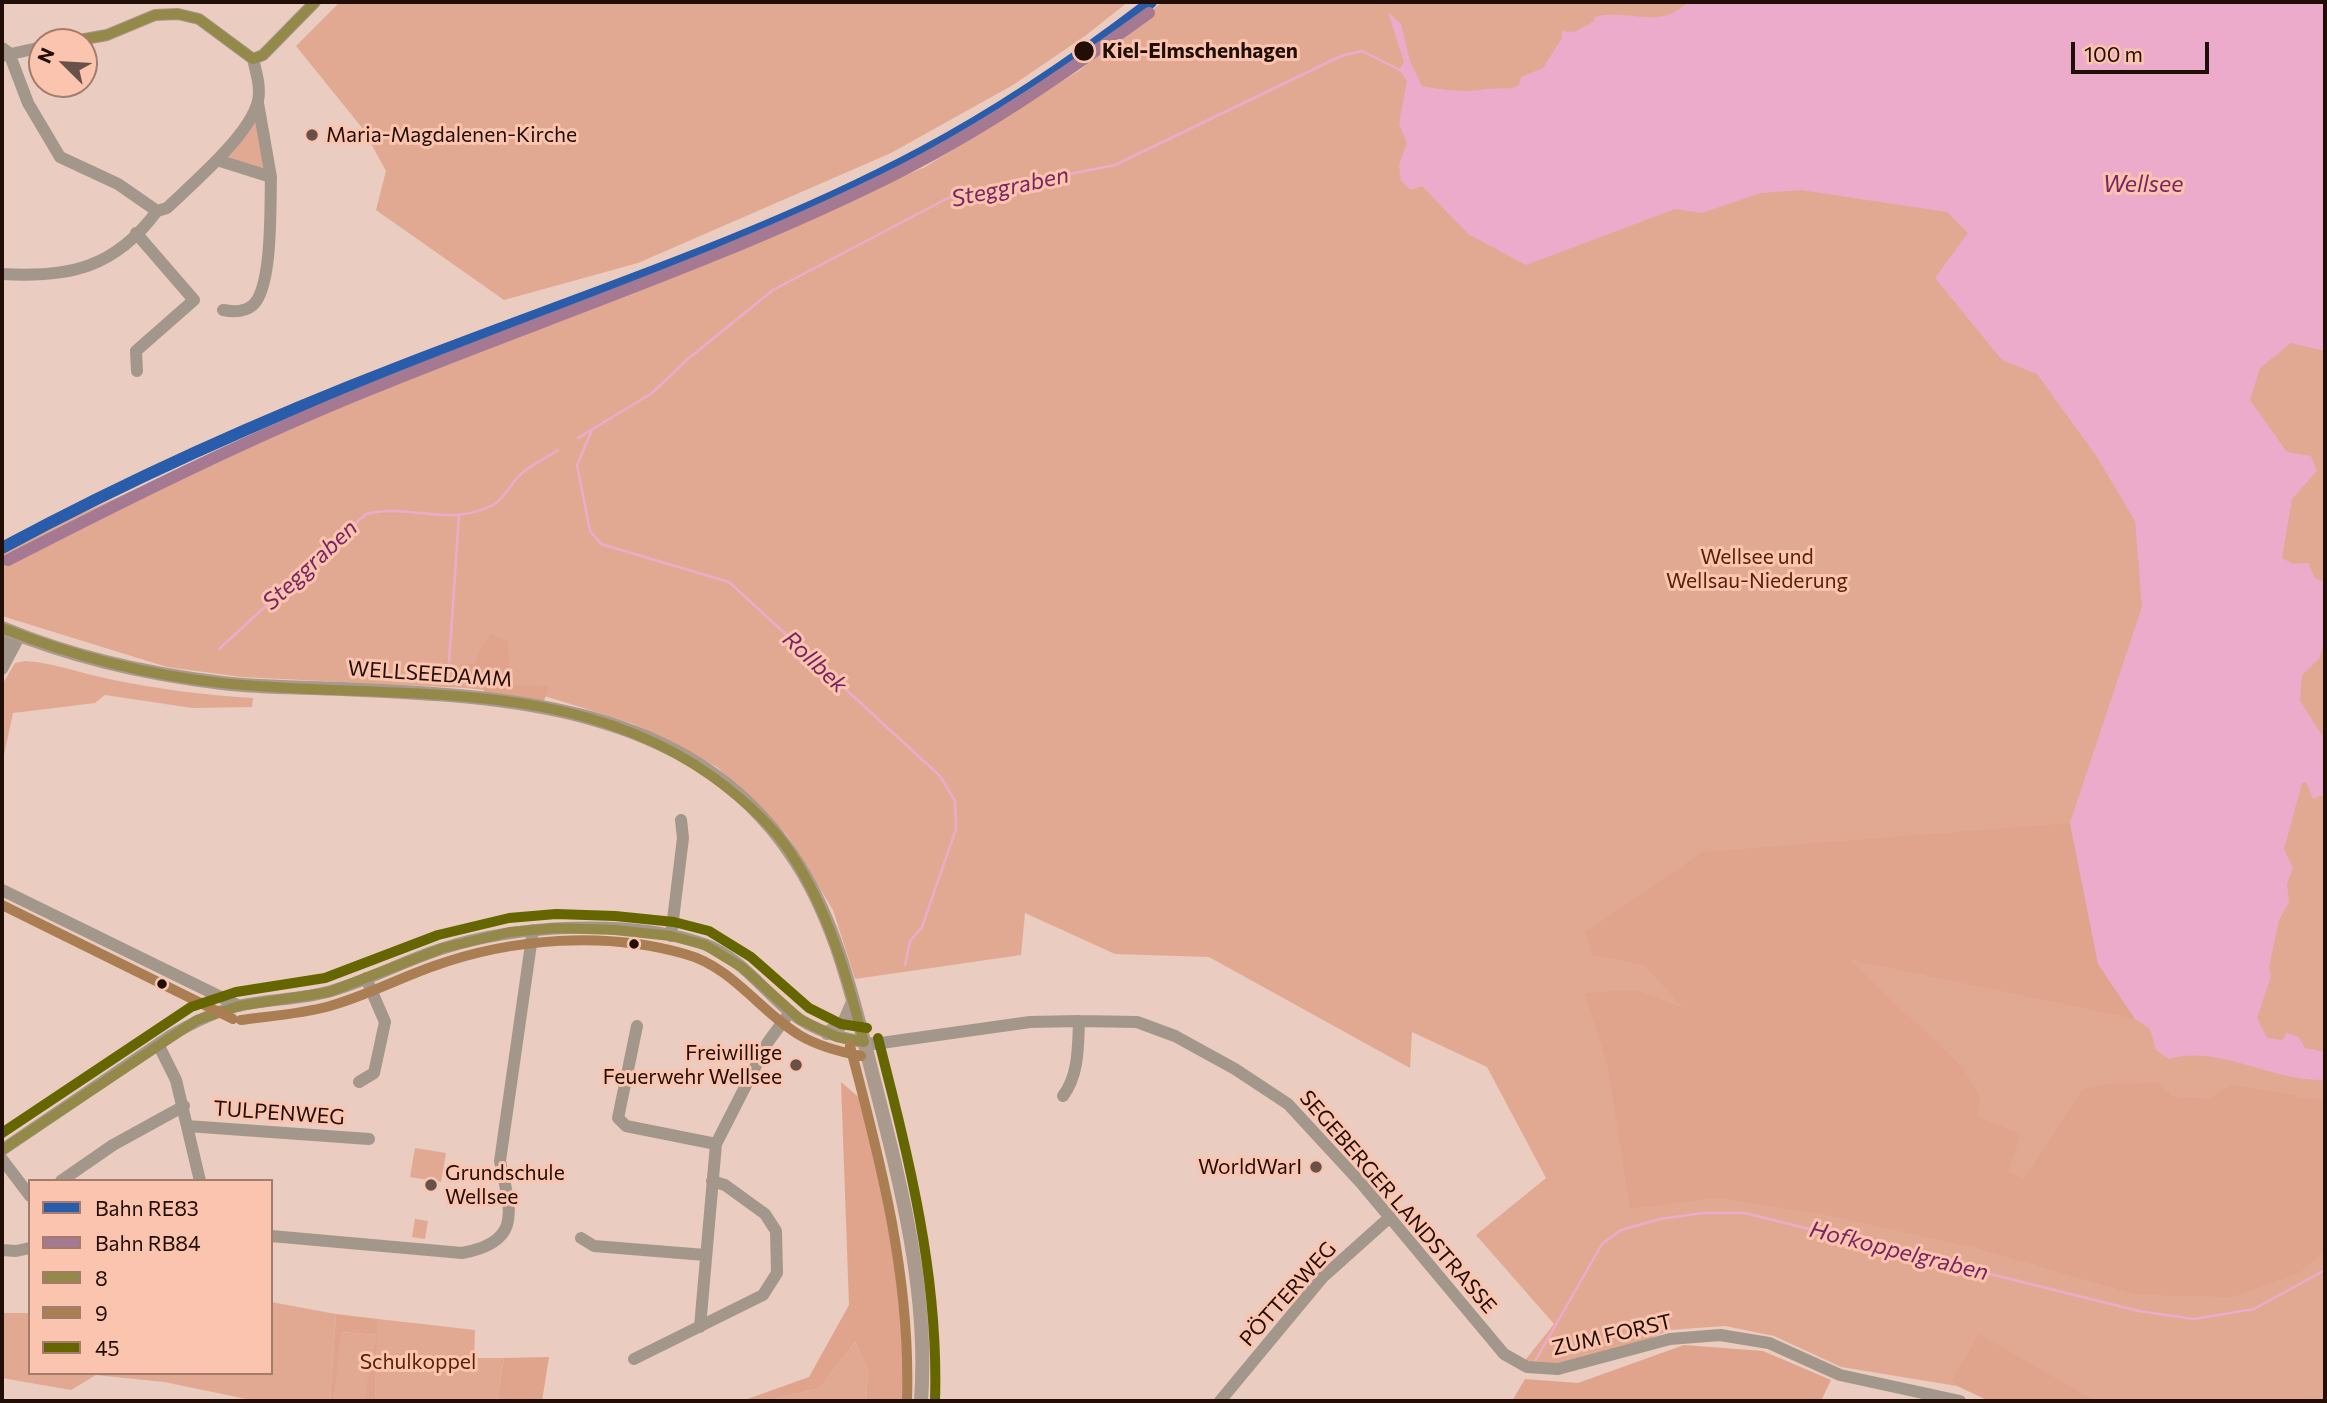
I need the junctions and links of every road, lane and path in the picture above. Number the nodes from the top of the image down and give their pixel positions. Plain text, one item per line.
1 (315, 2) edge
2 (154, 8) edge
3 (98, 37) edge
4 (28, 49) edge
5 (4, 52) edge
6 (258, 57) junction
7 (258, 103) junction
8 (217, 160) junction
9 (271, 177) junction
10 (157, 211) junction
11 (136, 233) junction
12 (2, 274) edge
13 (223, 310) dead end
14 (138, 371) dead end
15 (11, 631) edge
16 (2, 651) edge
17 (2, 669) edge
18 (681, 820) dead end
19 (2, 890) edge
20 (533, 930) junction
21 (671, 936) junction
22 (366, 978) junction
23 (853, 999) junction
24 (239, 1006) junction
25 (790, 1012) junction
26 (1079, 1021) junction
27 (637, 1026) dead end
28 (827, 1033) junction
29 (864, 1042) junction
30 (158, 1044) junction
31 (359, 1082) dead end
32 (1063, 1096) dead end
33 (184, 1106) junction
34 (187, 1126) junction
35 (369, 1139) dead end
36 (716, 1144) junction
37 (2, 1150) edge
38 (2, 1159) edge
39 (64, 1179) edge
40 (200, 1179) edge
41 (712, 1181) junction
42 (28, 1193) edge
43 (1390, 1217) junction
44 (273, 1236) edge
45 (581, 1238) dead end
46 (28, 1248) edge
47 (2, 1250) edge
48 (705, 1255) junction
49 (700, 1327) junction
50 (634, 1359) dead end
51 (1515, 1362) joint
52 (921, 1401) edge
53 (1220, 1401) edge
54 (1958, 1401) edge

1 - 6 street
2 - 3 street
2 - 6 street
4 - 5 street
5 - 10 street
6 - 7 street
7 - 8 street
7 - 9 street
8 - 9 street
8 - 10 street
9 - 13 street
10 - 11 street
11 - 12 street
11 - 14 street
15 - 16 street
15 - 17 street
15 - 23 main road, WELLSEEDAMM
18 - 21 street
19 - 24 street
20 - 21 street, SEGEBERGER LANDSTRASSE
20 - 22 street, SEGEBERGER LANDSTRASSE
20 - 44 street
21 - 25 street, SEGEBERGER LANDSTRASSE
22 - 24 street, SEGEBERGER LANDSTRASSE
22 - 31 street
23 - 28 main road
23 - 29 main road, WELLSEEDAMM
24 - 30 street, SEGEBERGER LANDSTRASSE
25 - 28 street, SEGEBERGER LANDSTRASSE
25 - 36 street
26 - 29 street, SEGEBERGER LANDSTRASSE
26 - 32 street
26 - 43 street, SEGEBERGER LANDSTRASSE
27 - 36 street
28 - 29 street, SEGEBERGER LANDSTRASSE
29 - 52 main road, WELLSEEDAMM
30 - 33 street
30 - 37 street, SEGEBERGER LANDSTRASSE
33 - 34 street
33 - 39 street
34 - 35 street, TULPENWEG
34 - 40 street
36 - 41 street
38 - 42 street
41 - 48 street
41 - 49 street
43 - 51 street, SEGEBERGER LANDSTRASSE
43 - 53 street, PÖTTERWEG
45 - 48 street
46 - 47 street
48 - 49 street
49 - 50 street
51 - 54 street, ZUM FORST

